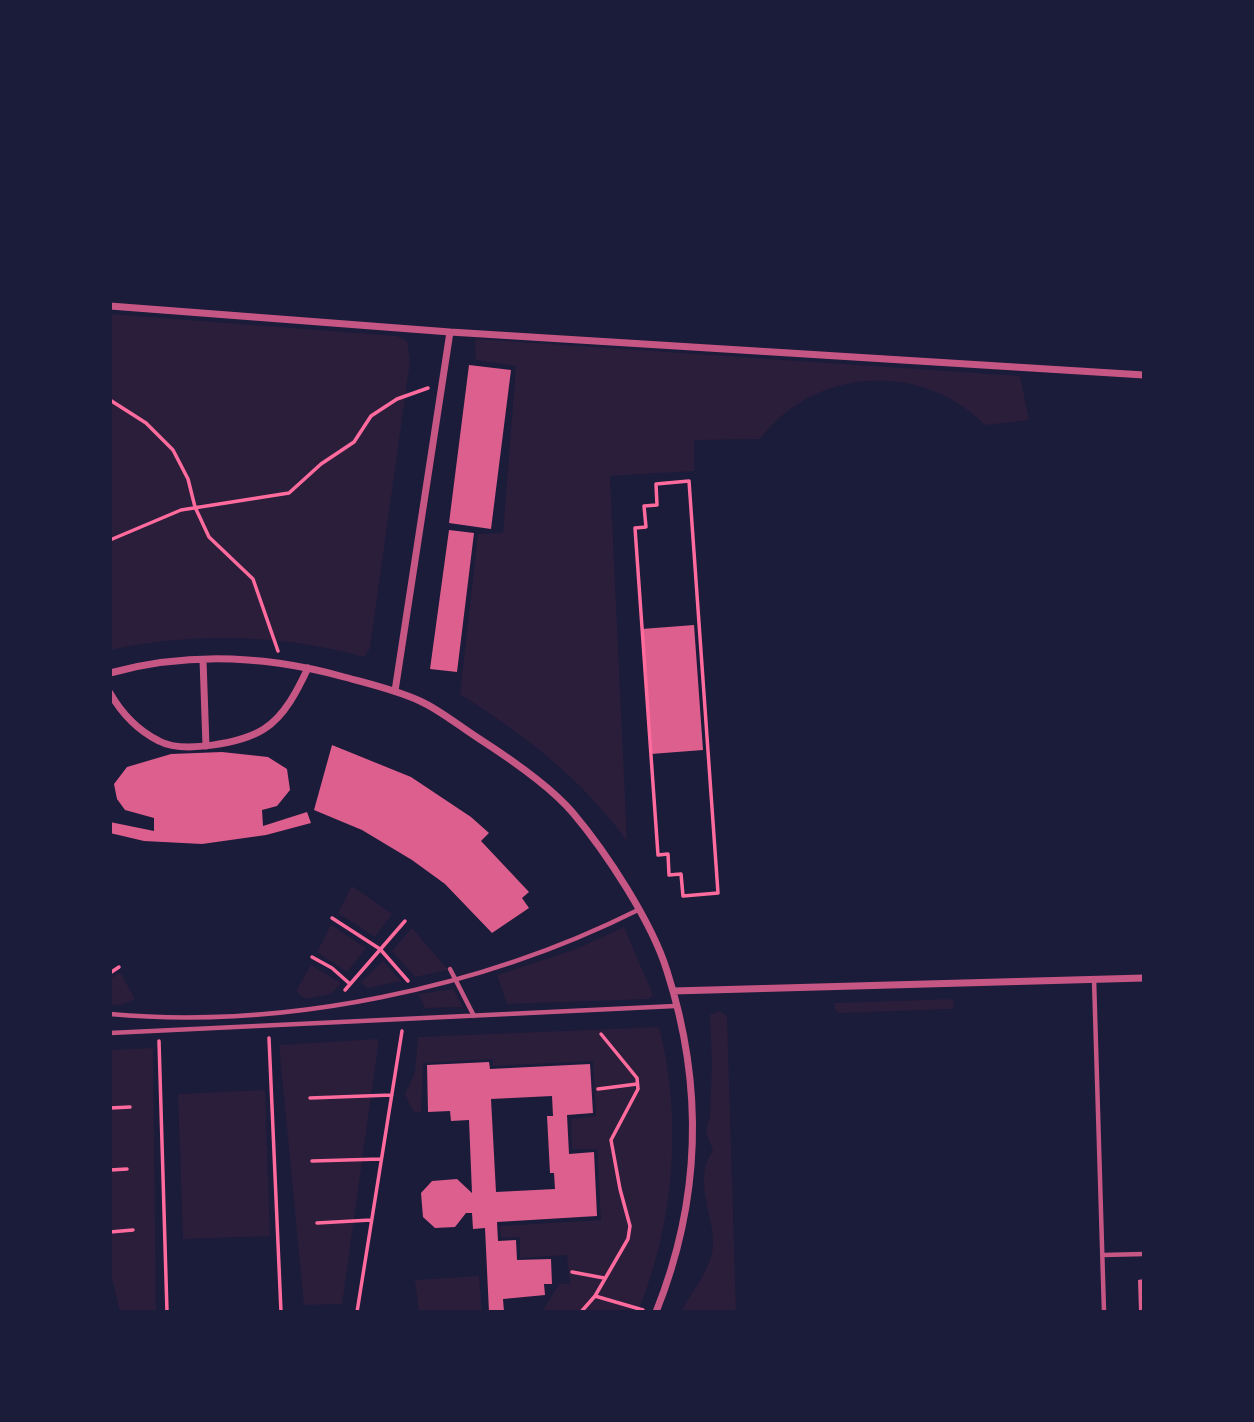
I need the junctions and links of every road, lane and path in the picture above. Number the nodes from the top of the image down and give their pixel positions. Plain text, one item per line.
1 (110, 306) edge
2 (450, 332) junction
3 (1144, 375) edge
4 (442, 383) junction
5 (110, 400) edge
6 (685, 482) joint
7 (195, 508) junction
8 (110, 540) edge
9 (278, 651) dead end
10 (203, 660) junction
11 (308, 668) junction
12 (110, 673) edge
13 (395, 691) junction
14 (110, 693) edge
15 (206, 746) junction
16 (638, 910) junction
17 (332, 918) dead end
18 (405, 920) dead end
19 (380, 949) junction
20 (312, 957) dead end
21 (118, 967) dead end
22 (450, 969) dead end
23 (110, 973) edge
24 (455, 978) junction
25 (1144, 978) edge
26 (1094, 979) junction
27 (350, 985) junction
28 (412, 989) junction
29 (673, 991) junction
30 (354, 1001) junction
31 (331, 1005) junction
32 (676, 1006) junction
33 (110, 1014) edge
34 (474, 1016) junction
35 (404, 1019) junction
36 (268, 1026) junction
37 (159, 1031) junction
38 (110, 1033) edge
39 (601, 1034) dead end
40 (637, 1084) junction
41 (598, 1088) dead end
42 (392, 1096) junction
43 (310, 1098) dead end
44 (130, 1107) dead end
45 (110, 1108) edge
46 (381, 1159) junction
47 (312, 1161) dead end
48 (127, 1169) dead end
49 (110, 1170) edge
50 (372, 1220) junction
51 (317, 1223) dead end
52 (133, 1230) dead end
53 (110, 1232) edge
54 (1144, 1254) edge
55 (1103, 1255) junction
56 (572, 1272) dead end
57 (604, 1278) junction
58 (595, 1296) junction
59 (167, 1312) edge
60 (281, 1312) edge
61 (357, 1312) edge
62 (581, 1312) edge
63 (647, 1312) edge
64 (656, 1312) edge
65 (1104, 1312) edge

1 - 2 street
2 - 3 street
2 - 4 street
4 - 7 path
4 - 13 street
5 - 7 path
6 - 6 path
7 - 8 path
7 - 9 path
10 - 11 street
10 - 12 street
10 - 15 street
11 - 13 street
11 - 15 street
13 - 16 street
14 - 15 street
16 - 24 lane
16 - 29 street
17 - 19 path
18 - 19 path
19 - 27 path
19 - 28 path
20 - 27 path
21 - 23 path
22 - 24 lane
24 - 28 lane
24 - 34 lane
25 - 26 street
26 - 29 street
26 - 55 lane
27 - 30 path
27 - 31 path
28 - 30 lane
29 - 32 street
30 - 31 lane
31 - 33 lane
32 - 34 lane
32 - 64 street
34 - 35 lane
35 - 36 lane
35 - 42 path
36 - 37 lane
36 - 60 path
37 - 38 lane
37 - 59 path
39 - 40 path
40 - 41 path
40 - 57 path
42 - 43 path
42 - 46 path
44 - 45 path
46 - 47 path
46 - 50 path
48 - 49 path
50 - 51 path
50 - 61 path
52 - 53 path
54 - 55 lane
55 - 65 lane
56 - 57 path
57 - 58 path
58 - 62 path
58 - 63 path

